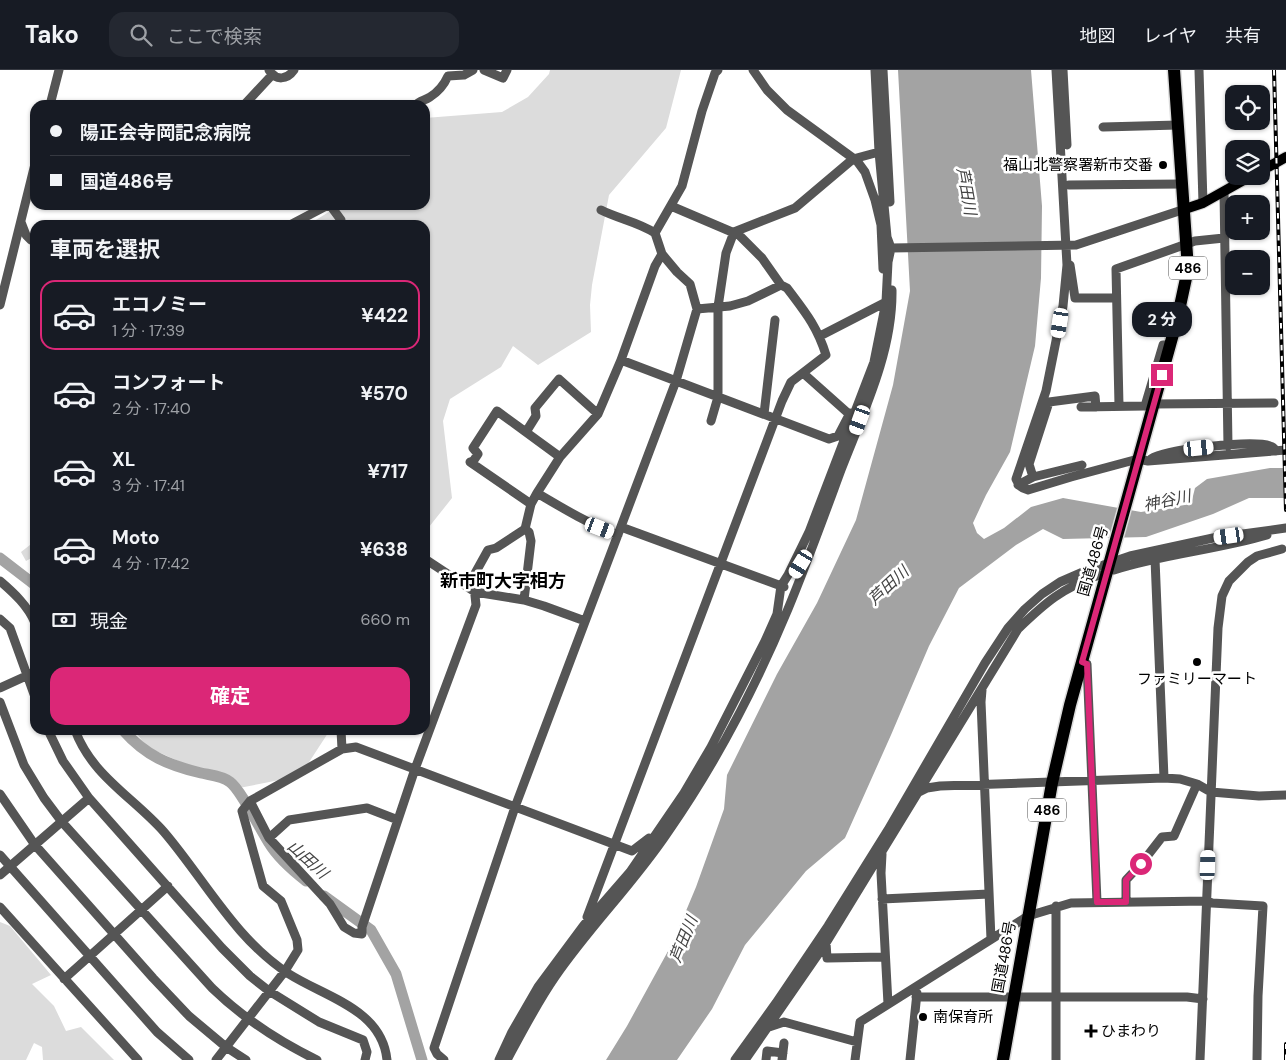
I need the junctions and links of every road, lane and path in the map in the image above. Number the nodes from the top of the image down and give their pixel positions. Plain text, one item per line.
1 (59, 70) edge
2 (294, 70) edge
3 (473, 70) edge
4 (484, 70) edge
5 (507, 70) edge
6 (718, 70) edge
7 (753, 70) edge
8 (875, 70) edge
9 (883, 70) edge
10 (1056, 70) edge
11 (1063, 70) edge
12 (1174, 70) edge
13 (1199, 70) edge
14 (271, 72) edge
15 (51, 100) edge
16 (248, 100) edge
17 (422, 100) edge
18 (1178, 125) junction
19 (1103, 127) dead end
20 (879, 152) junction
21 (1286, 157) edge
22 (853, 159) junction
23 (1270, 166) edge
24 (1183, 184) junction
25 (30, 185) edge
26 (1068, 185) junction
27 (1236, 185) edge
28 (1224, 192) junction
29 (880, 200) junction
30 (1203, 203) junction
31 (671, 206) junction
32 (1185, 209) junction
33 (319, 210) edge
34 (333, 210) edge
35 (601, 210) dead end
36 (300, 220) edge
37 (341, 220) edge
38 (21, 222) junction
39 (734, 232) junction
40 (655, 233) junction
41 (30, 238) edge
42 (1224, 238) junction
43 (16, 240) junction
44 (30, 240) edge
45 (1188, 243) junction
46 (891, 248) junction
47 (1066, 249) junction
48 (662, 254) junction
49 (781, 285) junction
50 (1116, 298) junction
51 (885, 302) junction
52 (0, 304) edge
53 (718, 307) junction
54 (698, 309) junction
55 (775, 320) dead end
56 (820, 336) junction
57 (1170, 345) junction
58 (621, 360) junction
59 (803, 374) junction
60 (676, 381) junction
61 (863, 392) junction
62 (718, 397) junction
63 (1274, 402) dead end
64 (1227, 403) junction
65 (1154, 404) junction
66 (1119, 406) junction
67 (1081, 407) dead end
68 (1096, 407) junction
69 (598, 414) junction
70 (764, 414) junction
71 (850, 414) junction
72 (775, 419) junction
73 (711, 421) dead end
74 (526, 432) junction
75 (1228, 446) junction
76 (1281, 450) edge
77 (560, 457) junction
78 (1143, 460) junction
79 (1082, 465) dead end
80 (1033, 477) junction
81 (1018, 484) junction
82 (537, 493) junction
83 (531, 504) junction
84 (1286, 528) edge
85 (525, 529) junction
86 (1274, 529) junction
87 (619, 531) junction
88 (1282, 549) dead end
89 (1155, 559) junction
90 (430, 562) edge
91 (806, 563) junction
92 (721, 564) junction
93 (1112, 567) junction
94 (1099, 575) dead end
95 (0, 581) edge
96 (782, 586) junction
97 (475, 592) junction
98 (524, 600) junction
99 (787, 610) junction
100 (30, 613) edge
101 (0, 620) edge
102 (585, 621) junction
103 (1082, 662) junction
104 (985, 663) junction
105 (30, 671) edge
106 (30, 673) edge
107 (983, 685) junction
108 (0, 688) edge
109 (0, 702) edge
110 (430, 729) edge
111 (50, 735) edge
112 (77, 735) edge
113 (341, 735) edge
114 (428, 735) edge
115 (342, 749) junction
116 (415, 769) junction
117 (1164, 778) junction
118 (1092, 781) junction
119 (1052, 782) junction
120 (1197, 784) junction
121 (984, 786) junction
122 (918, 792) junction
123 (1211, 792) junction
124 (0, 794) edge
125 (1286, 795) edge
126 (89, 798) junction
127 (250, 802) junction
128 (515, 807) junction
129 (398, 820) junction
130 (62, 822) junction
131 (270, 838) junction
132 (652, 840) junction
133 (615, 844) junction
134 (35, 845) junction
135 (883, 852) junction
136 (0, 855) edge
137 (9, 867) junction
138 (0, 876) edge
139 (168, 886) junction
140 (989, 894) junction
141 (882, 899) junction
142 (1207, 901) junction
143 (1097, 902) junction
144 (1126, 902) junction
145 (1056, 906) junction
146 (0, 907) edge
147 (141, 910) junction
148 (1028, 916) junction
149 (584, 925) junction
150 (114, 934) junction
151 (991, 939) junction
152 (826, 943) junction
153 (90, 956) junction
154 (885, 956) junction
155 (285, 971) junction
156 (64, 979) junction
157 (918, 985) junction
158 (269, 992) junction
159 (916, 997) junction
160 (1014, 998) junction
161 (1056, 998) junction
162 (1203, 999) junction
163 (888, 1004) junction
164 (248, 1019) junction
165 (768, 1028) junction
166 (857, 1042) junction
167 (226, 1047) junction
168 (783, 1052) edge
169 (138, 1060) edge
170 (189, 1060) edge
171 (216, 1060) edge
172 (246, 1060) edge
173 (317, 1060) edge
174 (365, 1060) edge
175 (387, 1060) edge
176 (444, 1060) edge
177 (499, 1060) edge
178 (507, 1060) edge
179 (735, 1060) edge
180 (745, 1060) edge
181 (766, 1060) edge
182 (855, 1060) edge
183 (910, 1060) edge
184 (1003, 1060) edge
185 (1056, 1060) edge
186 (1200, 1060) edge
187 (1257, 1060) edge

1 - 15 street
2 - 14 street
3 - 17 street
4 - 5 street
6 - 31 street
7 - 22 street
8 - 20 street
9 - 46 street
10 - 47 street
11 - 26 street
12 - 18 highway, 国道486号 / 486
13 - 30 street
14 - 16 street
18 - 19 street
18 - 24 highway, 国道486号 / 486
20 - 22 street
20 - 29 street
21 - 23 main road
22 - 29 street
22 - 39 street
24 - 26 street
24 - 32 highway, 国道486号 / 486
25 - 38 street
26 - 47 street
27 - 28 main road
28 - 30 main road
28 - 42 street
29 - 46 street
29 - 51 street
30 - 32 main road
31 - 39 street
31 - 40 street
32 - 45 highway, 国道486号 / 486
32 - 47 street
33 - 36 street
34 - 37 street
35 - 40 street
38 - 41 street
38 - 43 street
39 - 49 street
39 - 53 street
40 - 48 street
42 - 45 street
42 - 64 street
43 - 44 street
43 - 52 street
45 - 50 street
45 - 57 highway, 国道486号 / 486
46 - 47 street
46 - 51 street
46 - 91 street
47 - 50 street
47 - 81 street
48 - 54 street
48 - 58 street
49 - 53 street
49 - 56 street
50 - 66 street
51 - 56 street
51 - 61 street
53 - 54 street
53 - 62 street
54 - 60 street
55 - 70 street
56 - 59 street
57 - 65 highway, 国道486号 / 486
57 - 66 street
58 - 60 street
58 - 69 street
59 - 71 street
59 - 72 street
60 - 62 street
60 - 87 street
61 - 71 street
61 - 96 street
62 - 70 street
62 - 73 street
63 - 64 street
64 - 65 street
64 - 75 street
65 - 78 highway, 国道486号 / 486
66 - 68 street
67 - 68 street
68 - 80 street
69 - 74 street
69 - 77 street
70 - 72 street
71 - 72 street
72 - 92 street
74 - 77 street
74 - 83 street
75 - 76 street
75 - 78 street
76 - 78 street
77 - 82 street
78 - 81 street
78 - 93 highway, 国道486号 / 486
79 - 80 street
80 - 81 street
82 - 83 street
82 - 87 street
83 - 85 street
84 - 86 street
85 - 97 street
85 - 98 street
86 - 89 street
86 - 93 street
87 - 92 street
87 - 102 street
88 - 123 street
89 - 93 street
89 - 117 street
90 - 97 street
91 - 96 street
91 - 99 street
92 - 96 street
92 - 133 street
93 - 103 highway, 国道486号 / 486
93 - 104 street
94 - 107 street
95 - 100 street
96 - 99 street
96 - 132 street
97 - 98 street
97 - 110 street
98 - 102 street
99 - 178 street
101 - 105 street
102 - 128 street
103 - 118 street
103 - 119 highway, 国道486号 / 486
104 - 107 street
104 - 179 street
106 - 108 street
107 - 121 street
107 - 122 street
109 - 130 street
111 - 126 street
112 - 155 street
113 - 115 street
114 - 116 street
115 - 116 street
115 - 127 street
116 - 128 street
116 - 129 street
117 - 118 street
117 - 120 street
118 - 119 street
118 - 143 street
119 - 121 street
119 - 148 highway, 国道486号 / 486
120 - 123 street
120 - 144 street
121 - 122 street
121 - 140 street
122 - 135 street
123 - 125 street
123 - 142 street
124 - 134 street
126 - 130 street
126 - 139 street
127 - 131 street
127 - 155 street
128 - 133 street
128 - 176 street
129 - 131 street
129 - 131 street
130 - 134 street
130 - 147 street
132 - 133 street
132 - 149 street
133 - 149 street
134 - 137 street
134 - 150 street
135 - 141 street
135 - 152 street
136 - 137 street
137 - 138 street
137 - 153 street
139 - 147 street
139 - 158 street
140 - 141 street
140 - 151 street
141 - 154 street
142 - 144 street
142 - 162 street
142 - 187 street
143 - 144 street
143 - 145 street
145 - 148 street
145 - 161 street
146 - 156 street
147 - 150 street
147 - 164 street
148 - 151 street
148 - 160 highway, 国道486号 / 486
149 - 177 street
150 - 153 street
150 - 167 street
151 - 157 street
152 - 154 street
152 - 165 street
153 - 156 street
153 - 170 street
154 - 163 street
155 - 158 street
155 - 175 street
156 - 169 street
157 - 159 street
157 - 163 street
158 - 164 street
158 - 174 street
159 - 160 street
159 - 183 street
160 - 161 street
160 - 184 highway, 国道486号 / 486
161 - 162 street
161 - 185 street
162 - 186 street
163 - 166 street
164 - 167 street
164 - 173 street
165 - 166 street
165 - 180 street
166 - 182 street
167 - 171 street
167 - 172 street
168 - 181 street

